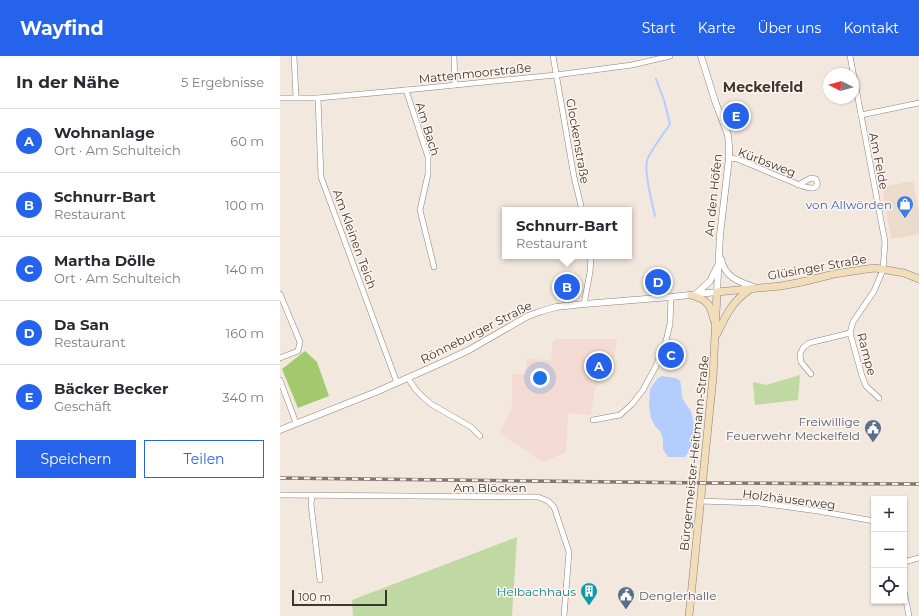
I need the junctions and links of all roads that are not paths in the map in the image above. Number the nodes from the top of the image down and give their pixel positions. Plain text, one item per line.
1 (294, 56) edge
2 (454, 56) edge
3 (553, 56) edge
4 (670, 56) edge
5 (701, 56) edge
6 (850, 56) edge
7 (661, 57) edge
8 (556, 75) junction
9 (455, 85) junction
10 (406, 90) junction
11 (280, 98) edge
12 (296, 98) junction
13 (318, 98) junction
14 (919, 103) edge
15 (861, 115) junction
16 (729, 158) junction
17 (798, 185) dead end
18 (581, 207) edge
19 (719, 250) junction
20 (591, 259) edge
21 (719, 259) junction
22 (434, 268) dead end
23 (883, 270) junction
24 (919, 279) edge
25 (757, 288) junction
26 (749, 289) junction
27 (717, 292) junction
28 (280, 294) edge
29 (693, 295) junction
30 (671, 297) junction
31 (584, 304) junction
32 (716, 328) junction
33 (850, 334) junction
34 (715, 338) junction
35 (280, 358) edge
36 (811, 374) dead end
37 (408, 378) junction
38 (280, 380) edge
39 (397, 383) junction
40 (879, 398) dead end
41 (593, 420) dead end
42 (296, 423) junction
43 (280, 430) edge
44 (480, 436) dead end
45 (280, 495) edge
46 (312, 495) junction
47 (700, 502) junction
48 (871, 521) edge
49 (919, 558) edge
50 (907, 561) edge
51 (320, 580) dead end
52 (907, 604) edge
53 (564, 616) edge
54 (689, 616) edge
55 (910, 616) edge

1 - 12 street
2 - 9 street
3 - 8 street, Glockenstraße
4 - 7 street, Mattenmoorstraße
5 - 16 street, An den Höfen
6 - 15 street, Am Felde
7 - 8 street, Mattenmoorstraße
8 - 9 street, Mattenmoorstraße
8 - 18 street, Glockenstraße
9 - 10 street, Mattenmoorstraße
10 - 13 street, Mattenmoorstraße
10 - 22 street, Am Bach
11 - 12 street, Mattenmoorstraße
12 - 13 street, Mattenmoorstraße
13 - 39 street, Am Kleinen Teich
14 - 15 street
15 - 23 street, Am Felde
16 - 17 street, Kürbsweg
16 - 19 street, An den Höfen
19 - 21 street, An den Höfen
19 - 25 street
20 - 31 street
21 - 27 street, An den Höfen
21 - 29 street
23 - 24 main road, Glüsinger Straße
23 - 25 main road, Glüsinger Straße
23 - 33 street, Rampe
25 - 26 main road, Glüsinger Straße
26 - 27 main road, Glüsinger Straße
26 - 34 main road
27 - 29 street, Rönneburger Straße
27 - 32 main road, Bürgermeister-Heitmann-Straße
28 - 35 street
29 - 30 street, Rönneburger Straße
29 - 32 main road
30 - 31 street, Rönneburger Straße
30 - 41 street
31 - 37 street, Rönneburger Straße
32 - 34 main road, Bürgermeister-Heitmann-Straße
33 - 36 street
33 - 40 street, Rampe
34 - 47 main road, Bürgermeister-Heitmann-Straße
37 - 39 street, Rönneburger Straße
37 - 44 street
38 - 42 street
39 - 42 street, Rönneburger Straße
42 - 43 street, Rönneburger Straße
45 - 46 street, Am Blöcken
46 - 51 street
46 - 53 street, Am Blöcken
47 - 48 street, Holzhäuserweg
47 - 54 main road, Bürgermeister-Heitmann-Straße
49 - 50 street
52 - 55 street

